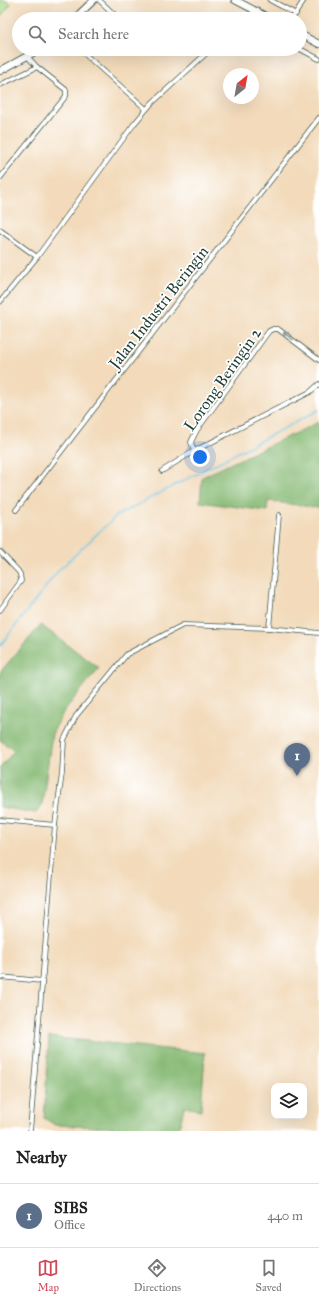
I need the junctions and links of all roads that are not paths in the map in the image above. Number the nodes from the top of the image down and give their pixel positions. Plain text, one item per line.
1 (94, 0) edge
2 (99, 0) edge
3 (235, 0) edge
4 (270, 0) edge
5 (304, 0) edge
6 (255, 11) edge
7 (81, 12) edge
8 (112, 12) edge
9 (292, 12) edge
10 (297, 12) edge
11 (307, 38) edge
12 (319, 44) edge
13 (307, 52) edge
14 (319, 53) edge
15 (28, 56) joint
16 (86, 56) edge
17 (203, 56) edge
18 (318, 58) edge
19 (37, 67) junction
20 (0, 71) edge
21 (0, 84) edge
22 (146, 109) junction
23 (319, 118) edge
24 (0, 178) edge
25 (0, 230) edge
26 (37, 257) junction
27 (0, 302) edge
28 (319, 360) edge
29 (319, 384) edge
30 (194, 451) junction
31 (162, 471) dead end
32 (16, 510) dead end
33 (279, 515) dead end
34 (0, 552) edge
35 (0, 610) edge
36 (269, 628) junction
37 (319, 633) edge
38 (0, 820) edge
39 (55, 825) junction
40 (0, 977) edge
41 (42, 981) junction
42 (30, 1131) edge

1 - 7 street
2 - 8 street
3 - 6 street
4 - 9 street
5 - 10 street
11 - 12 street
13 - 18 street
14 - 18 street
15 - 19 street
15 - 20 street
16 - 22 street
17 - 22 street
19 - 21 street
19 - 24 street
22 - 26 street
23 - 32 street, Jalan Industri Beringin
25 - 26 street
26 - 27 street
28 -> 30 street, Lorong Beringin 2
29 - 30 street
30 - 31 street
33 - 36 street
34 - 35 street
36 - 37 street
36 - 39 street
38 - 39 street
39 - 41 street
40 - 41 street
41 - 42 street

